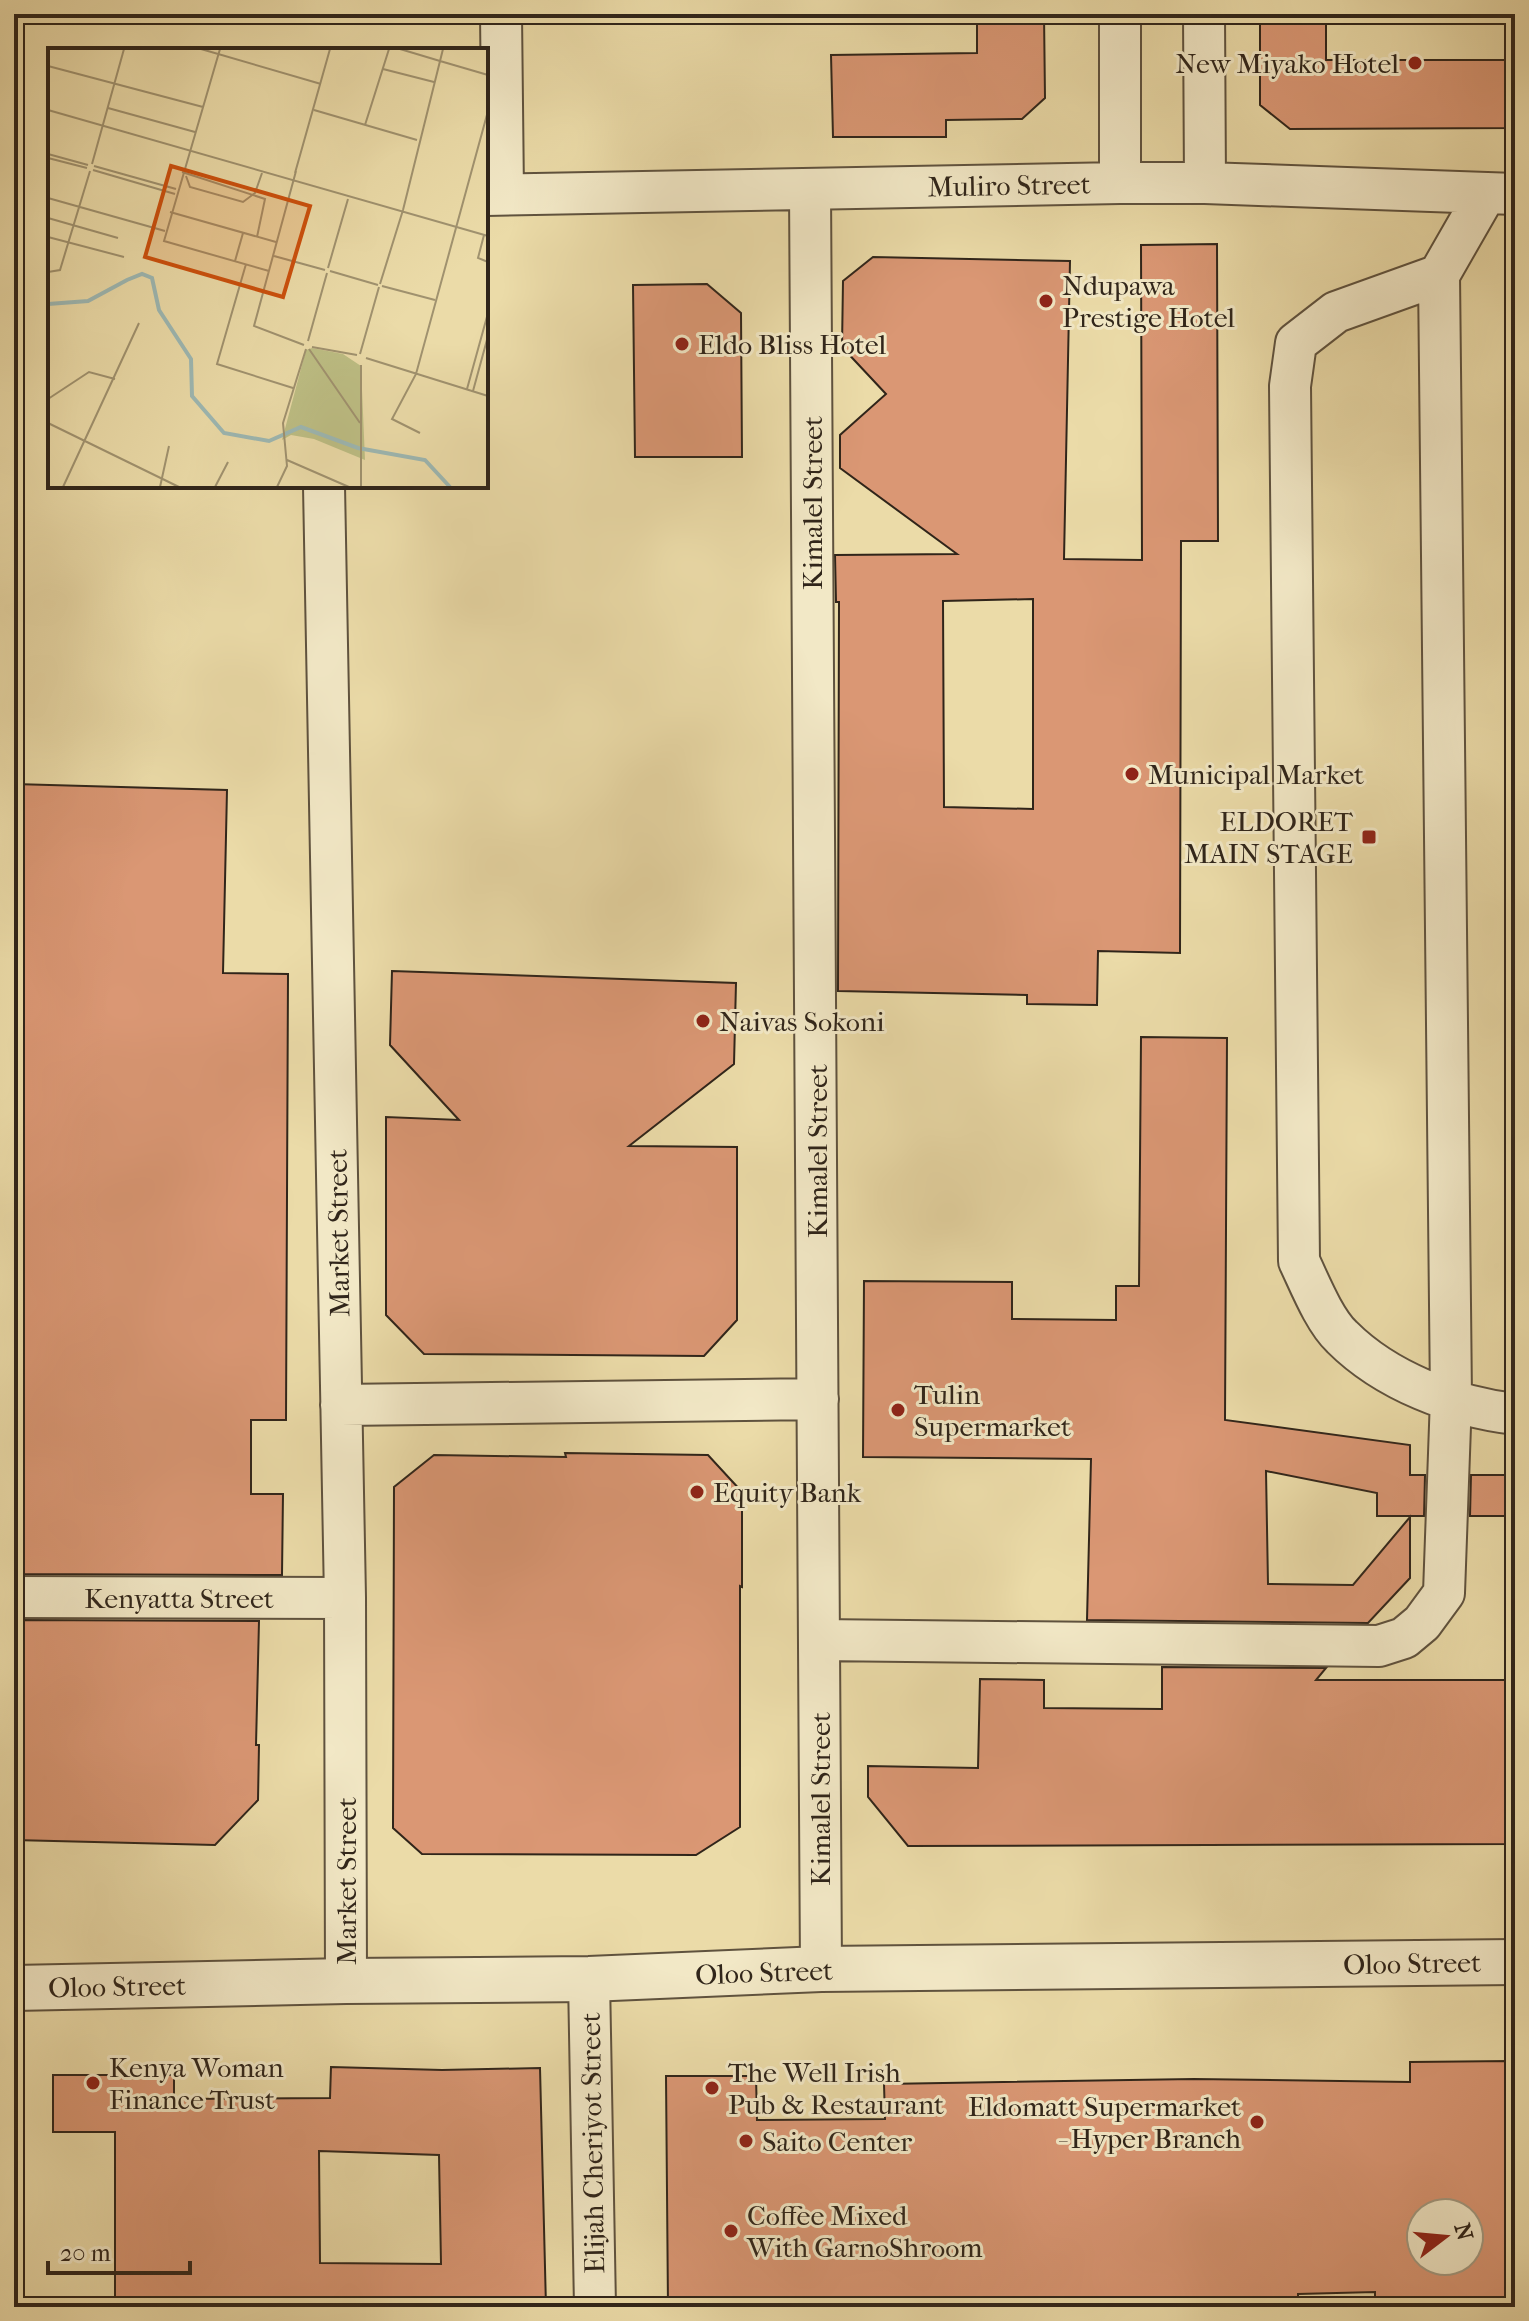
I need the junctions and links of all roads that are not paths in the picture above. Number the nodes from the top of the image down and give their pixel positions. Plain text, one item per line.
1 (501, 14) edge
2 (1120, 14) edge
3 (1204, 14) edge
4 (1120, 183) junction
5 (1205, 183) junction
6 (810, 189) junction
7 (1501, 193) edge
8 (495, 194) edge
9 (1439, 275) junction
10 (324, 488) edge
11 (1451, 1398) junction
12 (818, 1399) junction
13 (341, 1405) junction
14 (1515, 1414) edge
15 (14, 1597) edge
16 (345, 1598) junction
17 (819, 1640) junction
18 (1515, 1962) edge
19 (821, 1969) junction
20 (589, 1979) junction
21 (346, 1981) junction
22 (14, 1988) edge
23 (595, 2307) edge

1 - 8 street
2 - 4 street
3 - 5 street
4 - 5 street, Muliro Street
4 - 6 street, Muliro Street
5 - 7 street, Muliro Street
6 - 8 street, Muliro Street
6 - 12 street, Kimalel Street
7 - 9 street
9 - 11 street
9 - 11 street
10 - 13 street, Market Street
11 - 14 street
11 - 17 street
12 - 13 street
12 - 17 street, Kimalel Street
13 - 16 street, Market Street
15 - 16 street, Kenyatta Street
16 - 21 street, Market Street
17 - 19 street, Kimalel Street
18 - 19 street, Oloo Street
19 - 20 street, Oloo Street
20 - 21 street, Oloo Street
20 - 23 street, Elijah Cheriyot Street
21 - 22 street, Oloo Street

